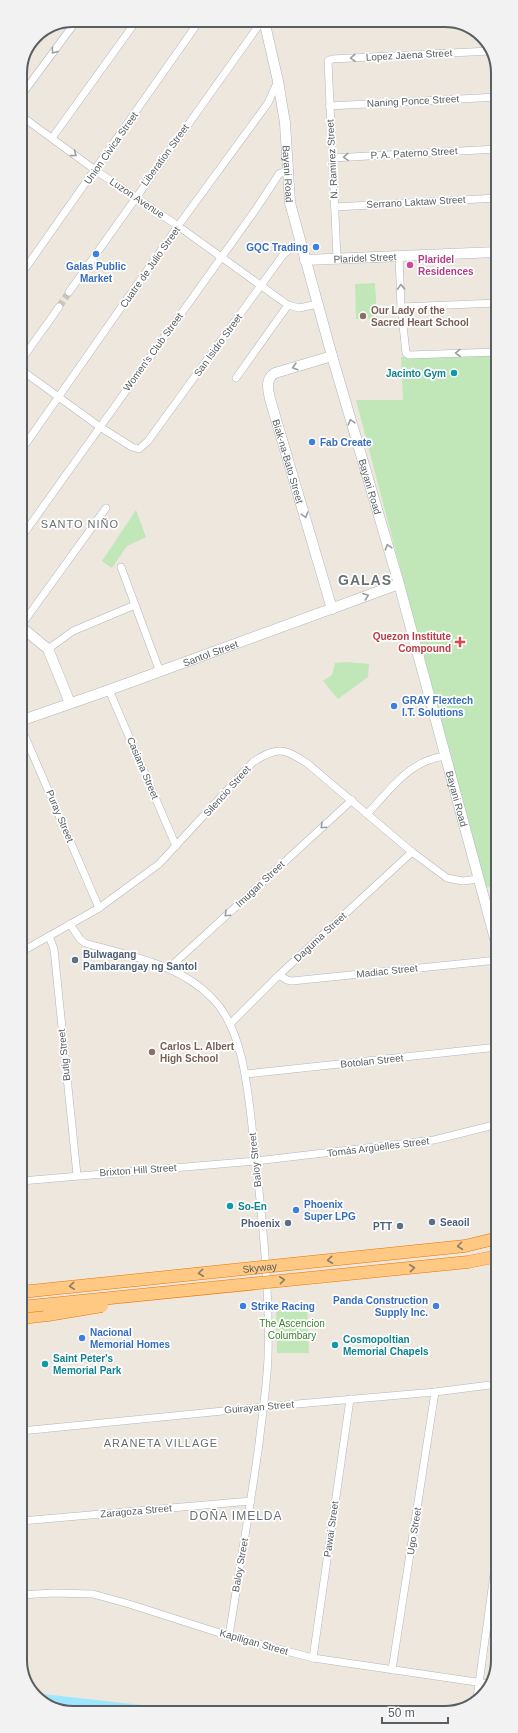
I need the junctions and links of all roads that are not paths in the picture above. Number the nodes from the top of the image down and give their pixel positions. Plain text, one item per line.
1 (72, 27) edge
2 (132, 27) edge
3 (195, 27) edge
4 (258, 27) edge
5 (266, 27) edge
6 (485, 50) edge
7 (328, 61) joint
8 (278, 81) junction
9 (27, 88) edge
10 (491, 97) edge
11 (329, 106) junction
12 (27, 120) edge
13 (52, 138) junction
14 (491, 149) edge
15 (332, 158) junction
16 (96, 170) junction
17 (288, 170) junction
18 (136, 196) junction
19 (491, 198) edge
20 (335, 207) junction
21 (178, 226) junction
22 (301, 247) junction
23 (491, 252) edge
24 (400, 256) junction
25 (221, 257) junction
26 (337, 258) junction
27 (305, 260) junction
28 (27, 266) edge
29 (261, 285) junction
30 (69, 292) tunnel mouth
31 (491, 303) edge
32 (318, 304) junction
33 (288, 305) junction
34 (59, 307) tunnel mouth
35 (401, 307) junction
36 (27, 352) edge
37 (491, 352) edge
38 (332, 356) junction
39 (27, 374) edge
40 (236, 378) dead end
41 (59, 398) junction
42 (100, 427) junction
43 (27, 442) edge
44 (106, 508) dead end
45 (27, 530) edge
46 (121, 567) dead end
47 (399, 584) junction
48 (135, 605) junction
49 (332, 609) junction
50 (27, 618) edge
51 (27, 631) edge
52 (48, 650) junction
53 (160, 672) junction
54 (109, 690) junction
55 (70, 703) junction
56 (27, 718) edge
57 (27, 741) edge
58 (445, 756) junction
59 (352, 800) junction
60 (367, 814) junction
61 (176, 846) junction
62 (412, 852) junction
63 (478, 879) junction
64 (99, 908) junction
65 (70, 924) junction
66 (491, 925) edge
67 (49, 936) junction
68 (27, 949) edge
69 (491, 961) edge
70 (169, 968) junction
71 (279, 975) junction
72 (230, 1024) junction
73 (491, 1048) edge
74 (246, 1074) junction
75 (491, 1126) edge
76 (256, 1161) junction
77 (76, 1175) junction
78 (27, 1180) edge
79 (491, 1240) edge
80 (491, 1257) edge
81 (220, 1286) junction
82 (27, 1291) edge
83 (27, 1306) edge
84 (27, 1317) edge
85 (491, 1385) edge
86 (435, 1392) junction
87 (350, 1399) junction
88 (264, 1407) junction
89 (27, 1430) edge
90 (251, 1501) junction
91 (27, 1520) edge
92 (27, 1595) edge
93 (491, 1604) edge
94 (229, 1636) junction
95 (313, 1658) junction
96 (392, 1670) junction
97 (479, 1683) junction
98 (485, 1684) edge
99 (478, 1691) edge

1 -> 9 street
2 - 13 street
3 - 16 street, Union Civica Street
4 - 18 street, Liberation Street
5 - 8 street, Bayani Road
6 -> 7 street, Lopez Jaena Street
7 - 11 street, N. Ramirez Street
8 - 17 street, Bayani Road
8 - 21 street, Cuatre de Julio Street
10 - 11 street, Naning Ponce Street
11 - 15 street, N. Ramirez Street
12 - 13 street, Luzon Avenue
13 -> 16 street, Luzon Avenue
14 -> 15 street, P. A. Paterno Street
15 - 20 street, N. Ramirez Street
16 - 18 street, Luzon Avenue
16 - 28 street, Union Civica Street
17 - 22 street, Bayani Road
17 - 25 street, Women's Club Street
18 - 21 street, Luzon Avenue
18 - 30 street, Liberation Street
19 - 20 street, Serrano Laktaw Street
20 - 26 street, N. Ramirez Street
21 - 25 street, Luzon Avenue
21 - 41 street, Cuatre de Julio Street
22 - 27 street, Bayani Road
22 - 29 street, San Isidro Street
23 - 24 street, Plaridel Street
24 - 26 street, Plaridel Street
35 -> 24 street
25 - 29 street, Luzon Avenue
25 - 42 street, Women's Club Street
26 - 27 street, Plaridel Street
27 - 32 street, Bayani Road
29 - 33 street, Luzon Avenue
29 - 42 street, San Isidro Street
31 - 35 street
32 - 33 street
32 - 38 street, Bayani Road
33 - 40 street
34 - 36 street
37 -> 35 street
47 -> 38 street, Bayani Road
38 -> 49 street, Biak-na-Bato Street
39 - 41 street
41 - 42 street
41 - 43 street, Cuatre de Julio Street
42 - 45 street, Women's Club Street
44 - 50 street
46 - 48 street
49 -> 47 street, Santol Street
47 - 58 street, Bayani Road
48 - 52 street
48 - 53 street
49 - 53 street, Santol Street
51 - 52 street
52 - 55 street
53 - 54 street, Santol Street
54 - 55 street, Santol Street
54 - 61 street, Casiana Street
55 - 56 street, Santol Street
57 - 64 street, Puray Street
58 - 60 street
58 - 63 street, Bayani Road
59 - 60 street, Silencio Street
59 - 61 street, Silencio Street
59 -> 70 street, Imugan Street
60 - 62 street, Silencio Street
61 - 64 street, Silencio Street
62 - 63 street, Silencio Street
62 - 71 street, Daguma Street
63 - 66 street, Bayani Road
64 - 65 street, Silencio Street
65 - 67 street, Silencio Street
65 - 70 street, Baloy Street
67 - 68 street, Silencio Street
67 - 77 street, Butig Street
69 - 71 street, Madiac Street
70 - 72 street, Baloy Street
71 - 72 street, Daguma Street
72 - 74 street, Baloy Street
73 - 74 street, Botolan Street
74 - 76 street, Baloy Street
75 - 76 street, Tomás Argüelles Street
76 - 77 street, Brixton Hill Street
76 - 88 street, Baloy Street
77 - 78 street, Brixton Hill Street
79 -> 82 highway, Skyway, bridge
81 -> 80 highway, Skyway, bridge
81 - 83 highway, Skyway, bridge
81 - 84 highway, bridge
85 - 86 street, Guirayan Street
86 - 87 street, Guirayan Street
86 - 96 street, Ugo Street
87 - 88 street, Guirayan Street
87 - 95 street, Pawai Street
88 - 89 street, Guirayan Street
88 - 90 street, Baloy Street
90 - 91 street, Zaragoza Street
90 - 94 street, Baloy Street
92 - 94 street, Kapiligan Street
93 - 97 street
94 - 95 street, Kapiligan Street
95 - 96 street, Kapiligan Street
96 - 97 street, Kapiligan Street
97 - 98 street, Kapiligan Street
97 - 99 street

